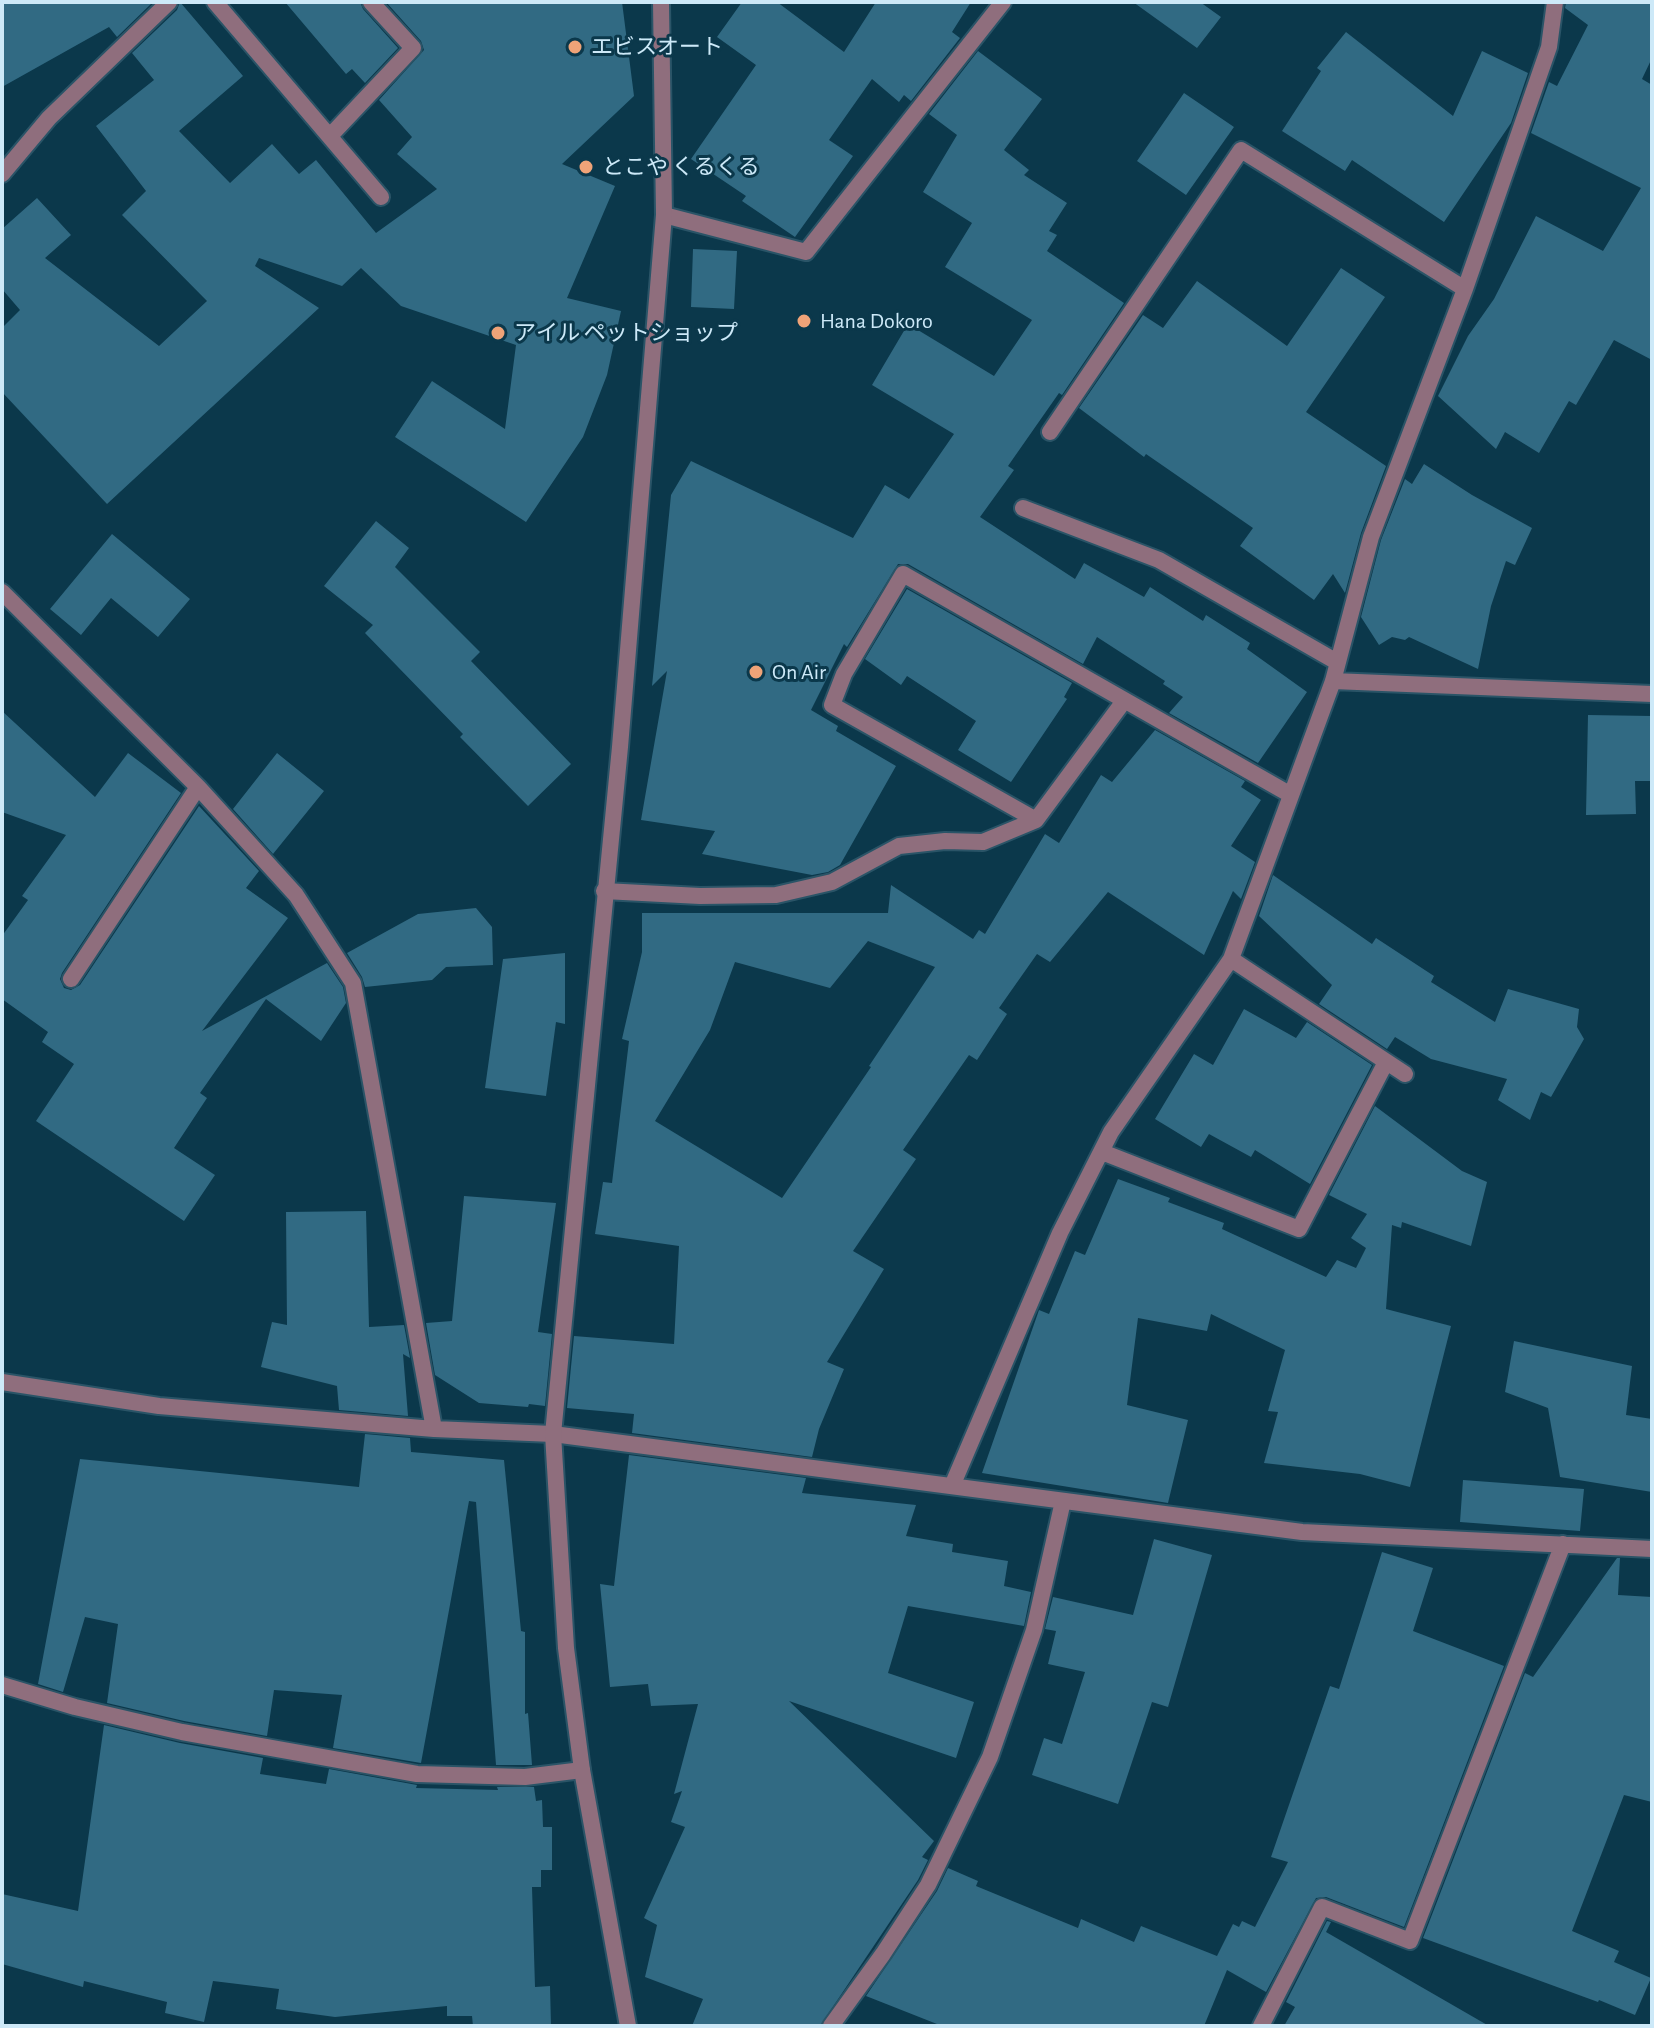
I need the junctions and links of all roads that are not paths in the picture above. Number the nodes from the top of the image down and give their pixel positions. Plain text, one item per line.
1 (169, 2) edge
2 (215, 2) edge
3 (371, 2) edge
4 (661, 2) edge
5 (1003, 2) edge
6 (1555, 2) edge
7 (330, 136) junction
8 (2, 174) edge
9 (381, 197) dead end
10 (664, 215) junction
11 (1465, 289) junction
12 (1050, 432) dead end
13 (1023, 508) dead end
14 (2, 592) edge
15 (1337, 662) junction
16 (1333, 681) junction
17 (1652, 694) edge
18 (1124, 701) junction
19 (198, 787) junction
20 (1291, 795) junction
21 (1036, 820) junction
22 (604, 891) junction
23 (1231, 959) junction
24 (71, 979) dead end
25 (1386, 1062) junction
26 (1405, 1074) dead end
27 (1102, 1152) junction
28 (2, 1382) edge
29 (434, 1429) junction
30 (553, 1434) junction
31 (952, 1486) junction
32 (1063, 1501) junction
33 (1563, 1544) junction
34 (1652, 1549) edge
35 (2, 1685) edge
36 (582, 1770) junction
37 (628, 2026) edge
38 (831, 2026) edge
39 (1261, 2026) edge

1 - 8 street
2 - 7 street
3 - 7 street
4 - 10 street
5 - 10 street
6 - 11 street
7 - 9 street
10 - 22 street
11 - 12 street
11 - 15 street
13 - 15 street
14 - 19 street
15 - 16 street
16 - 17 street
16 - 20 street
18 - 20 street
18 - 21 street
18 - 21 street
19 - 24 street
19 - 29 street
20 - 23 street
21 - 22 street
22 - 30 street
23 - 25 street
23 - 27 street
25 - 26 street
25 - 27 street
27 - 31 street
28 - 29 street
29 - 30 street
30 - 31 street
30 - 36 street
31 - 32 street
32 - 33 street
32 - 38 street
33 - 34 street
33 - 39 street
35 - 36 street
36 - 37 street

